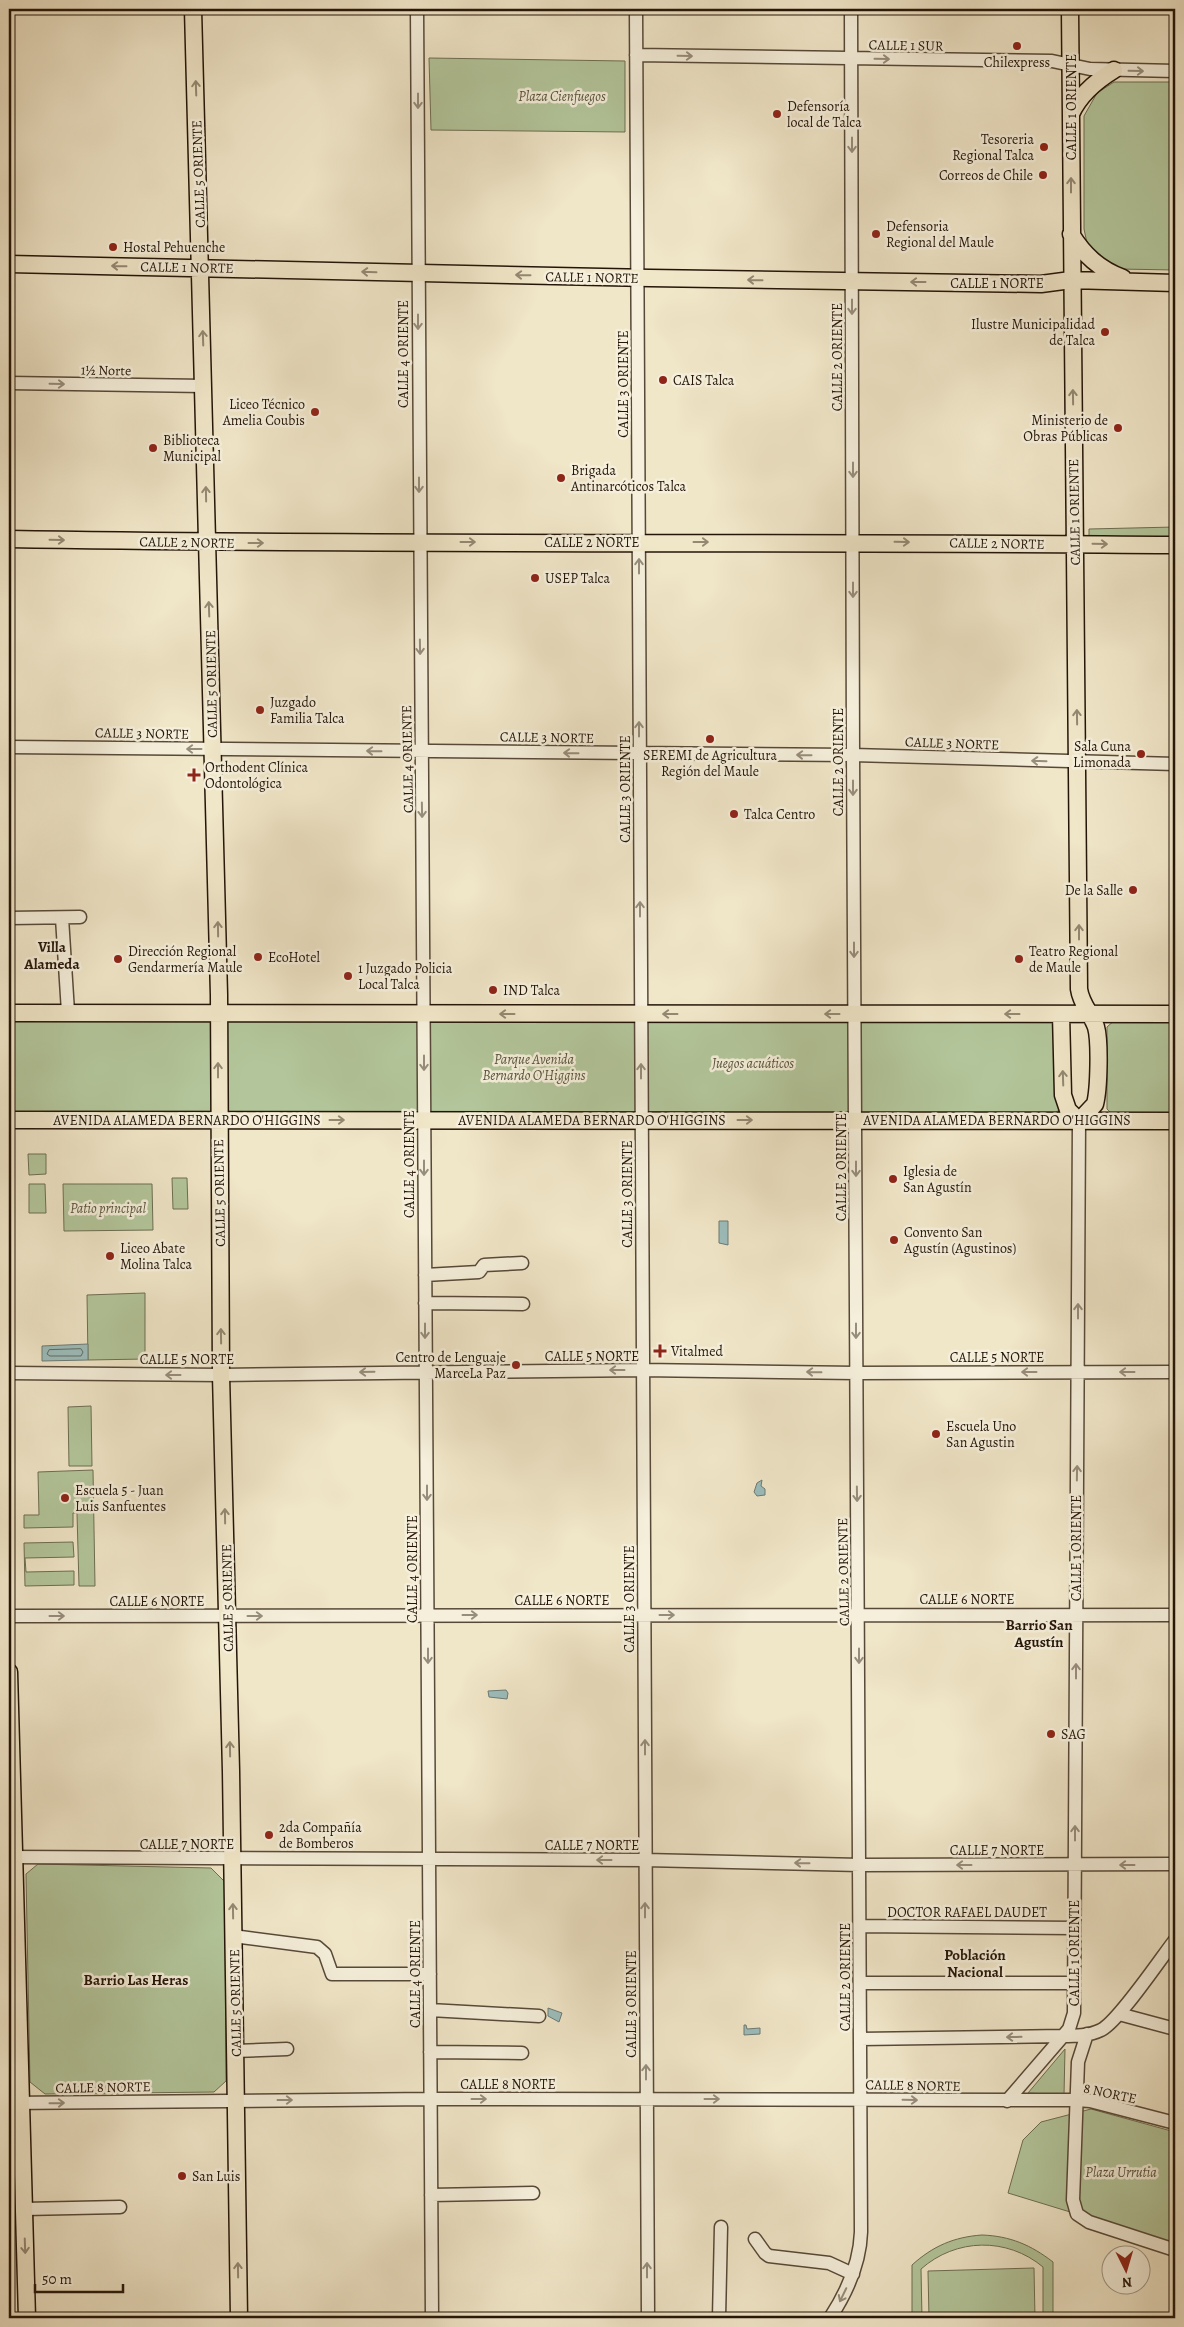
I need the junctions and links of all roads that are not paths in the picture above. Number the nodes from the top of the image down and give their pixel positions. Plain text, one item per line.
1 (193, 9) edge
2 (417, 9) edge
3 (636, 9) edge
4 (851, 9) edge
5 (1070, 9) edge
6 (636, 55) junction
7 (852, 59) junction
8 (1070, 64) junction
9 (1114, 70) junction
10 (1175, 71) edge
11 (1071, 114) junction
12 (1071, 234) junction
13 (9, 264) edge
14 (201, 267) junction
15 (418, 273) junction
16 (638, 278) junction
17 (1071, 280) junction
18 (852, 282) junction
19 (1131, 282) junction
20 (1175, 283) edge
21 (9, 383) edge
22 (204, 386) junction
23 (9, 539) edge
24 (419, 542) junction
25 (638, 542) junction
26 (854, 542) junction
27 (207, 543) junction
28 (1075, 544) junction
29 (1175, 545) edge
30 (9, 747) edge
31 (213, 749) junction
32 (422, 751) junction
33 (640, 753) junction
34 (853, 755) junction
35 (1077, 762) junction
36 (1175, 764) edge
37 (80, 916) dead end
38 (9, 918) edge
39 (62, 918) junction
40 (68, 1012) junction
41 (9, 1013) edge
42 (219, 1013) junction
43 (424, 1014) junction
44 (641, 1014) junction
45 (855, 1014) junction
46 (1061, 1014) junction
47 (1089, 1014) junction
48 (1175, 1014) edge
49 (219, 1119) junction
50 (9, 1120) edge
51 (424, 1120) junction
52 (642, 1120) junction
53 (856, 1120) junction
54 (1079, 1121) junction
55 (1175, 1121) edge
56 (522, 1264) dead end
57 (425, 1276) junction
58 (425, 1304) junction
59 (524, 1304) dead end
60 (643, 1370) junction
61 (426, 1371) junction
62 (1078, 1372) junction
63 (1175, 1372) edge
64 (9, 1373) edge
65 (856, 1373) junction
66 (221, 1375) junction
67 (858, 1614) junction
68 (427, 1615) junction
69 (644, 1615) junction
70 (1175, 1615) edge
71 (9, 1616) edge
72 (228, 1616) junction
73 (1076, 1616) junction
74 (9, 1672) edge
75 (11, 1857) edge
76 (232, 1859) junction
77 (429, 1859) junction
78 (645, 1860) junction
79 (1175, 1864) edge
80 (860, 1865) junction
81 (1074, 1865) junction
82 (860, 1926) junction
83 (1074, 1928) junction
84 (233, 1936) junction
85 (1175, 1940) edge
86 (430, 1974) junction
87 (860, 1983) junction
88 (1074, 1983) junction
89 (430, 2010) junction
90 (1119, 2014) junction
91 (539, 2016) dead end
92 (1175, 2029) edge
93 (1087, 2034) junction
94 (1062, 2036) junction
95 (860, 2039) junction
96 (287, 2049) dead end
97 (235, 2051) junction
98 (430, 2052) junction
99 (522, 2053) dead end
100 (431, 2099) junction
101 (646, 2099) junction
102 (861, 2099) junction
103 (236, 2100) junction
104 (1078, 2100) junction
105 (1007, 2101) junction
106 (15, 2103) edge
107 (1175, 2123) edge
108 (533, 2193) dead end
109 (432, 2195) junction
110 (120, 2207) dead end
111 (24, 2209) junction
112 (721, 2227) dead end
113 (755, 2240) dead end
114 (1175, 2250) edge
115 (853, 2274) junction
116 (27, 2318) edge
117 (239, 2318) edge
118 (432, 2318) edge
119 (648, 2318) edge
120 (719, 2318) edge
121 (830, 2318) edge

14 -> 1 main road, CALLE 5 ORIENTE
2 -> 15 street, CALLE 4 ORIENTE
3 - 6 street, CALLE 3 ORIENTE
4 - 7 street, CALLE 2 ORIENTE
5 - 8 main road, CALLE 1 ORIENTE
6 -> 7 street, CALLE 1 SUR
6 - 16 street, CALLE 3 ORIENTE
7 -> 8 street, CALLE 1 SUR
7 -> 18 street, CALLE 2 ORIENTE
8 - 9 street, CALLE 1 SUR
8 - 11 main road, CALLE 1 ORIENTE
9 -> 10 street, CALLE 1 SUR
9 - 11 main road
12 -> 11 main road, CALLE 1 ORIENTE
12 - 17 main road, CALLE 1 ORIENTE
12 - 19 main road
14 -> 13 main road, CALLE 1 NORTE
15 -> 14 main road, CALLE 1 NORTE
22 -> 14 main road, CALLE 5 ORIENTE
16 -> 15 main road, CALLE 1 NORTE
15 -> 24 street, CALLE 4 ORIENTE
18 -> 16 main road, CALLE 1 NORTE
16 - 25 street, CALLE 3 ORIENTE
17 -> 18 main road, CALLE 1 NORTE
17 - 19 main road, CALLE 1 NORTE
28 -> 17 main road, CALLE 1 ORIENTE
18 -> 26 street, CALLE 2 ORIENTE
19 - 20 main road, CALLE 1 NORTE
21 -> 22 street, 1½ Norte
27 -> 22 main road, CALLE 5 ORIENTE
23 -> 27 main road, CALLE 2 NORTE
24 -> 25 main road, CALLE 2 NORTE
27 -> 24 main road, CALLE 2 NORTE
24 -> 32 street, CALLE 4 ORIENTE
25 -> 26 main road, CALLE 2 NORTE
33 -> 25 street, CALLE 3 ORIENTE
26 -> 28 main road, CALLE 2 NORTE
26 -> 34 street, CALLE 2 ORIENTE
31 -> 27 main road, CALLE 5 ORIENTE
28 -> 29 main road, CALLE 2 NORTE
35 -> 28 main road, CALLE 1 ORIENTE
31 -> 30 street, CALLE 3 NORTE
32 -> 31 street, CALLE 3 NORTE
42 -> 31 main road, CALLE 5 ORIENTE
33 -> 32 street, CALLE 3 NORTE
32 -> 43 street, CALLE 4 ORIENTE
34 -> 33 street, CALLE 3 NORTE
44 -> 33 street, CALLE 3 ORIENTE
35 -> 34 street, CALLE 3 NORTE
34 -> 45 street, CALLE 2 ORIENTE
35 - 36 street, CALLE 3 NORTE
47 -> 35 main road, CALLE 1 ORIENTE
37 - 39 street
38 - 39 street
39 - 40 street
40 - 41 main road
40 - 42 main road
42 - 43 main road
49 -> 42 main road, CALLE 5 ORIENTE
44 -> 43 main road
43 -> 51 street, CALLE 4 ORIENTE
45 -> 44 main road
52 -> 44 street, CALLE 3 ORIENTE
46 -> 45 main road
45 - 53 street, CALLE 2 ORIENTE
46 - 47 main road
54 -> 46 main road
47 - 48 main road
47 - 54 main road, CALLE 1 ORIENTE
49 - 50 main road, AVENIDA ALAMEDA BERNARDO O'HIGGINS
49 -> 51 main road, AVENIDA ALAMEDA BERNARDO O'HIGGINS
66 -> 49 main road, CALLE 5 ORIENTE
51 - 52 main road, AVENIDA ALAMEDA BERNARDO O'HIGGINS
51 -> 57 street, CALLE 4 ORIENTE
52 -> 53 main road, AVENIDA ALAMEDA BERNARDO O'HIGGINS
52 - 60 street, CALLE 3 ORIENTE
53 - 54 main road, AVENIDA ALAMEDA BERNARDO O'HIGGINS
53 -> 65 street, CALLE 2 ORIENTE
54 - 55 main road, AVENIDA ALAMEDA BERNARDO O'HIGGINS
62 -> 54 street, CALLE 1 ORIENTE
56 - 57 street
57 - 58 street, CALLE 4 ORIENTE
58 - 59 street
58 -> 61 street, CALLE 4 ORIENTE
60 -> 61 street, CALLE 5 NORTE
65 -> 60 street, CALLE 5 NORTE
60 - 69 street, CALLE 3 ORIENTE
61 -> 66 street, CALLE 5 NORTE
61 -> 68 street, CALLE 4 ORIENTE
63 -> 62 street, CALLE 5 NORTE
62 -> 65 street, CALLE 5 NORTE
73 -> 62 street, CALLE 1 ORIENTE
66 -> 64 street, CALLE 5 NORTE
65 -> 67 street, CALLE 2 ORIENTE
72 -> 66 main road, CALLE 5 ORIENTE
69 -> 67 street, CALLE 6 NORTE
67 - 73 street, CALLE 6 NORTE
67 -> 80 street, CALLE 2 ORIENTE
68 -> 69 street, CALLE 6 NORTE
72 -> 68 street, CALLE 6 NORTE
68 -> 77 street, CALLE 4 ORIENTE
78 -> 69 street, CALLE 3 ORIENTE
70 - 73 street, CALLE 6 NORTE
71 -> 72 street, CALLE 6 NORTE
76 -> 72 main road, CALLE 5 ORIENTE
81 -> 73 street, CALLE 1 ORIENTE
74 - 75 main road
75 - 76 street, CALLE 7 NORTE
75 - 106 main road
76 - 77 street, CALLE 7 NORTE
84 -> 76 main road, CALLE 5 ORIENTE
78 -> 77 street, CALLE 7 NORTE
77 - 86 street, CALLE 4 ORIENTE
80 -> 78 street, CALLE 7 NORTE
101 -> 78 street, CALLE 3 ORIENTE
79 -> 81 street, CALLE 7 NORTE
81 -> 80 street, CALLE 7 NORTE
80 - 82 street, CALLE 2 ORIENTE
81 - 83 street, CALLE 1 ORIENTE
82 - 83 street, DOCTOR RAFAEL DAUDET
82 - 87 street, CALLE 2 ORIENTE
83 - 88 street, CALLE 1 ORIENTE
84 - 86 street
84 - 97 main road, CALLE 5 ORIENTE
85 - 90 street
86 - 89 street, CALLE 4 ORIENTE
87 - 88 street
87 - 95 street, CALLE 2 ORIENTE
88 - 94 street, CALLE 1 ORIENTE
89 - 91 street
89 - 98 street, CALLE 4 ORIENTE
90 - 92 street
90 - 93 street
93 - 94 street
93 - 104 street
94 -> 95 street
94 - 105 street, CALLE 1 ORIENTE
95 - 102 street, CALLE 2 ORIENTE
96 - 97 street
97 - 103 main road, CALLE 5 ORIENTE
98 - 99 street
98 - 100 street, CALLE 4 ORIENTE
100 -> 101 street, CALLE 8 NORTE
103 -> 100 street, CALLE 8 NORTE
100 - 109 street, CALLE 4 ORIENTE
101 -> 102 street, CALLE 8 NORTE
119 -> 101 street, CALLE 3 ORIENTE
102 -> 105 street, CALLE 8 NORTE
102 - 115 street, CALLE 2 ORIENTE
106 -> 103 street, CALLE 8 NORTE
117 -> 103 main road, CALLE 5 ORIENTE
104 - 105 street, 8 NORTE
104 - 107 street, 8 NORTE
104 - 114 street
106 - 111 main road
108 - 109 street
109 - 118 street, CALLE 4 ORIENTE
110 - 111 street
111 -> 116 main road
112 - 120 street
113 - 115 street
115 -> 121 street, CALLE 2 ORIENTE

